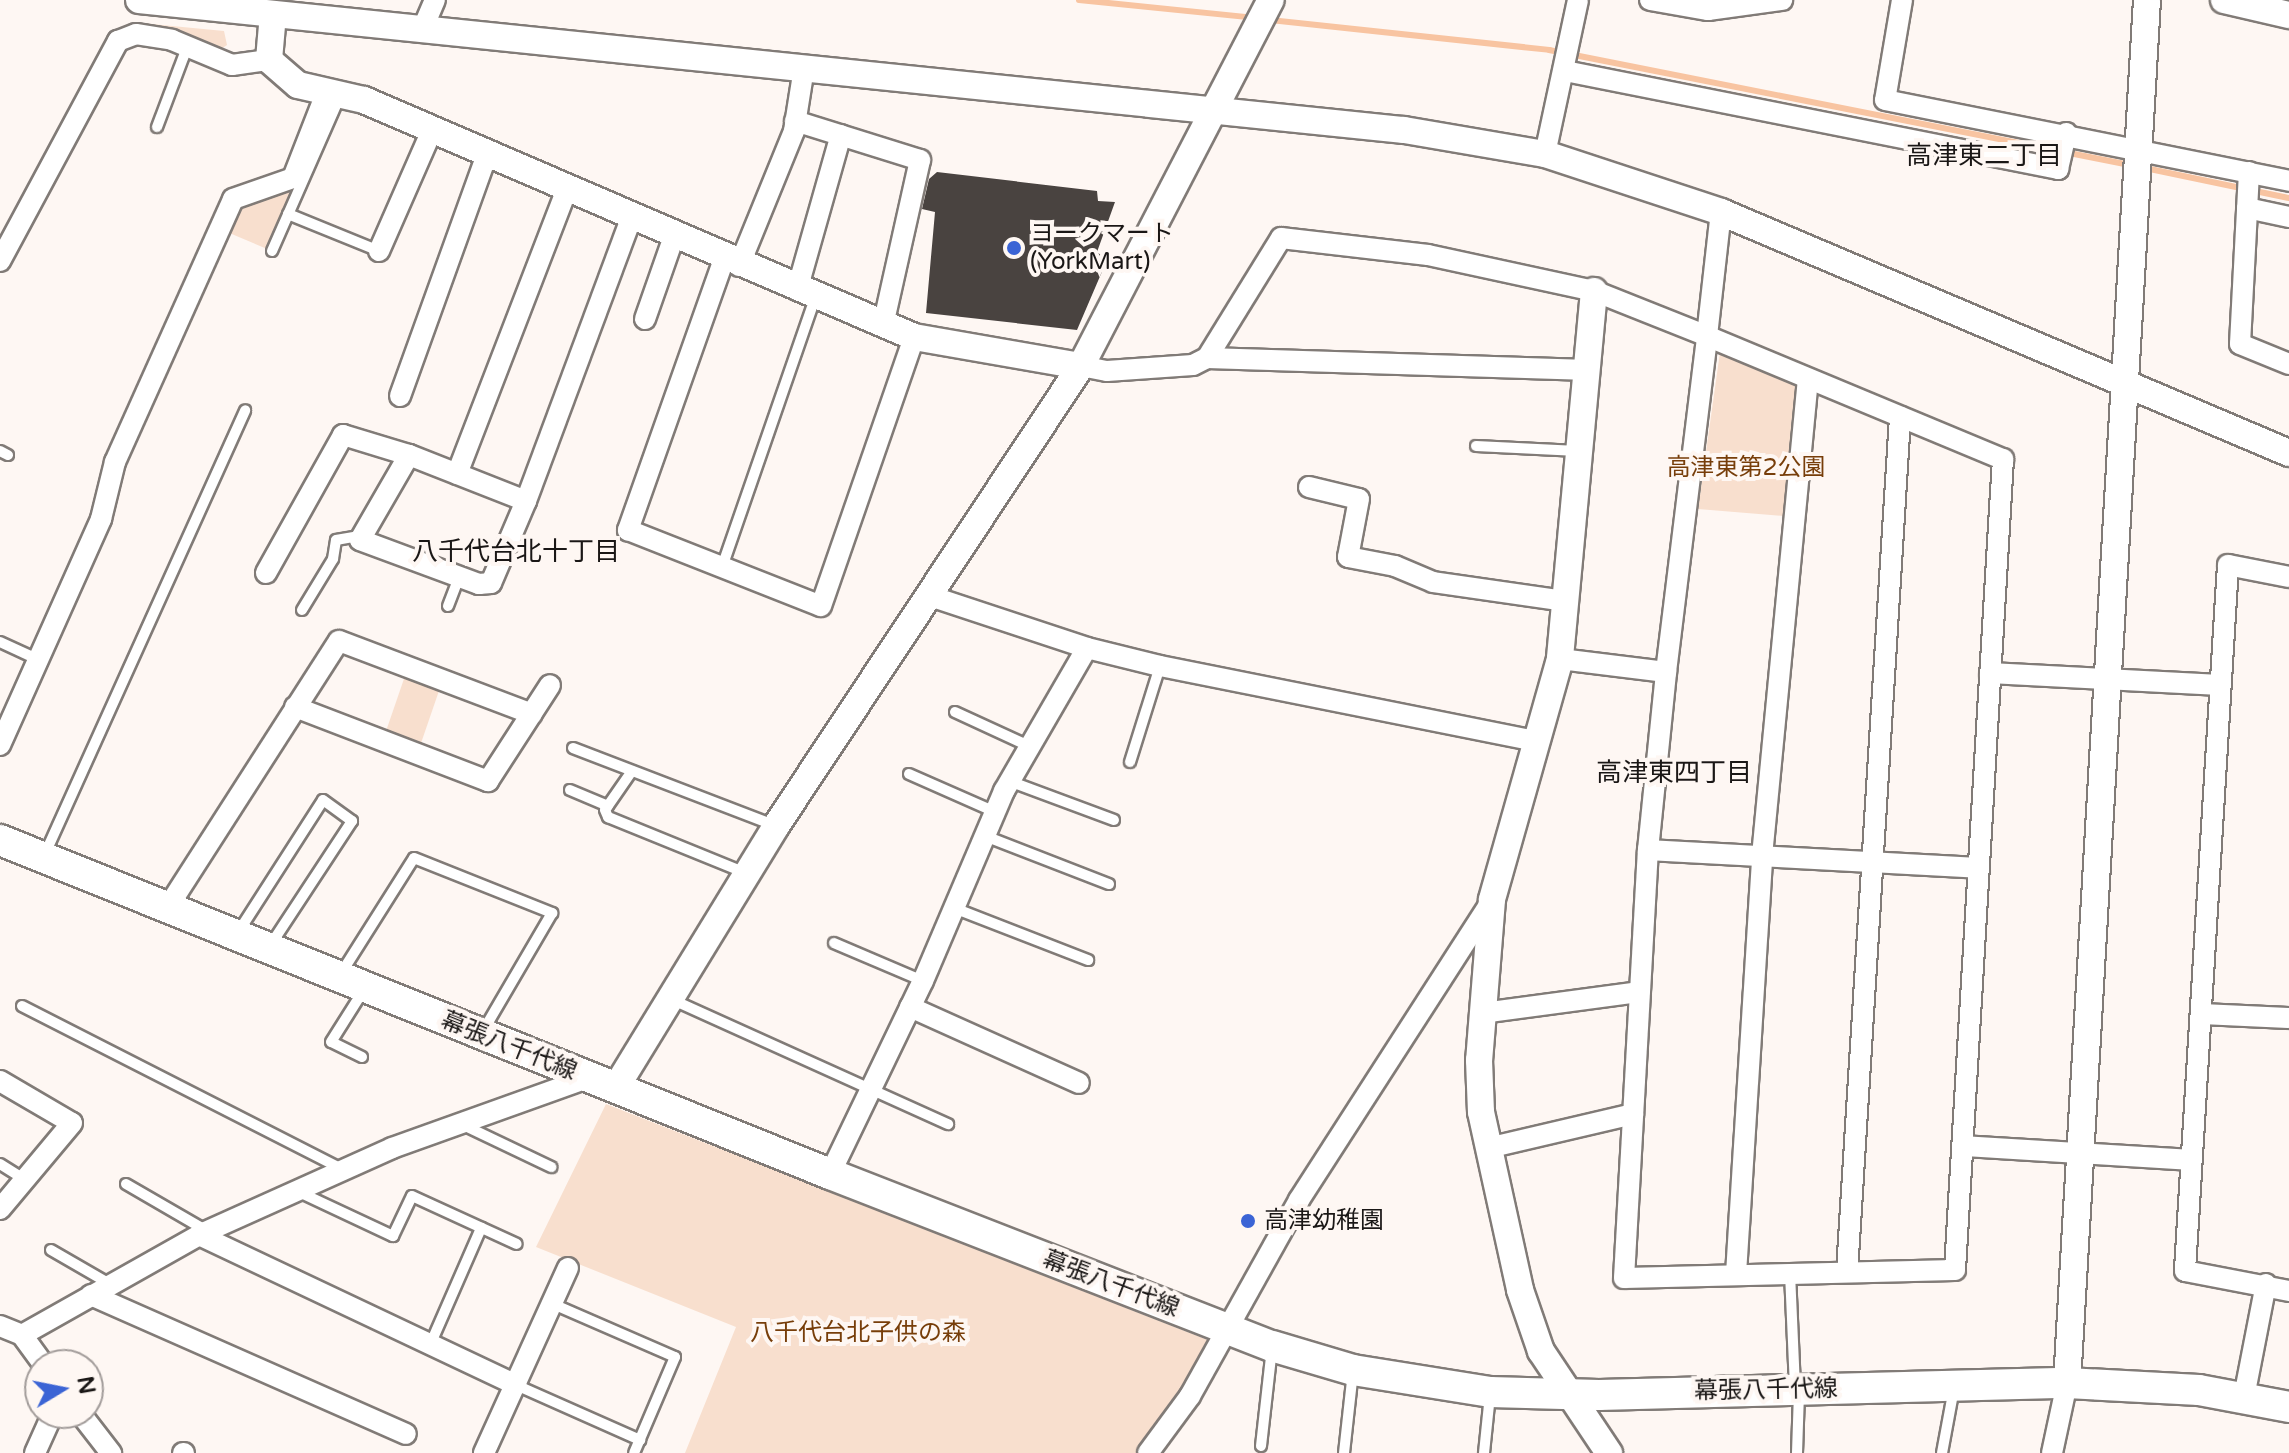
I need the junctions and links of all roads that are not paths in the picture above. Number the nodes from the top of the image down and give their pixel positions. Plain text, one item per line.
1 (141, 0) edge
2 (435, 0) edge
3 (1578, 0) edge
4 (1650, 0) edge
5 (1782, 0) edge
6 (1902, 0) edge
7 (2147, 0) edge
8 (2224, 0) edge
9 (1270, 3) edge
10 (273, 14) junction
11 (2289, 15) edge
12 (423, 28) junction
13 (188, 45) junction
14 (269, 60) junction
15 (1566, 67) junction
16 (804, 68) junction
17 (332, 98) junction
18 (1216, 111) junction
19 (795, 121) junction
20 (157, 127) dead end
21 (433, 128) junction
22 (2066, 133) junction
23 (841, 135) junction
24 (488, 152) junction
25 (1545, 154) junction
26 (2138, 160) junction
27 (2248, 175) junction
28 (2289, 181) edge
29 (568, 187) junction
30 (2247, 205) junction
31 (1721, 212) junction
32 (288, 214) junction
33 (632, 216) junction
34 (2289, 217) edge
35 (674, 236) junction
36 (272, 251) dead end
37 (379, 251) joint
38 (0, 261) edge
39 (731, 262) junction
40 (1594, 291) junction
41 (806, 294) junction
42 (645, 319) dead end
43 (883, 325) junction
44 (1707, 336) junction
45 (914, 337) junction
46 (1207, 358) junction
47 (2289, 364) edge
48 (1081, 366) junction
49 (1587, 370) junction
50 (1808, 379) junction
51 (2125, 383) junction
52 (400, 396) dead end
53 (245, 410) dead end
54 (1900, 417) junction
55 (1476, 446) dead end
56 (1580, 451) junction
57 (2289, 453) edge
58 (409, 455) junction
59 (457, 474) junction
60 (1309, 487) dead end
61 (526, 501) junction
62 (363, 535) junction
63 (722, 567) junction
64 (266, 573) dead end
65 (459, 577) junction
66 (2289, 577) edge
67 (930, 596) junction
68 (1565, 601) junction
69 (448, 606) dead end
70 (302, 610) dead end
71 (0, 642) edge
72 (1087, 648) junction
73 (37, 659) junction
74 (1560, 659) junction
75 (1160, 666) junction
76 (1666, 672) junction
77 (1990, 673) junction
78 (2108, 680) junction
79 (550, 685) dead end
80 (2220, 685) junction
81 (295, 707) junction
82 (955, 712) dead end
83 (532, 714) junction
84 (1536, 741) junction
85 (0, 745) edge
86 (1029, 746) junction
87 (573, 748) dead end
88 (1130, 762) dead end
89 (632, 771) junction
90 (909, 774) dead end
91 (1009, 781) junction
92 (570, 790) dead end
93 (608, 806) junction
94 (995, 812) junction
95 (1114, 820) dead end
96 (776, 826) junction
97 (985, 836) junction
98 (0, 840) edge
99 (1648, 850) junction
100 (1762, 856) junction
101 (44, 858) junction
102 (1869, 861) junction
103 (1978, 868) junction
104 (746, 873) junction
105 (1109, 884) dead end
106 (1492, 900) junction
107 (168, 907) junction
108 (954, 908) junction
109 (236, 935) junction
110 (834, 943) dead end
111 (269, 949) junction
112 (1088, 960) dead end
113 (923, 981) junction
114 (352, 982) junction
115 (1640, 992) junction
116 (669, 998) junction
117 (22, 1006) dead end
118 (910, 1007) junction
119 (1482, 1013) junction
120 (2201, 1014) junction
121 (2289, 1018) edge
122 (480, 1034) junction
123 (362, 1057) dead end
124 (0, 1081) edge
125 (601, 1083) junction
126 (1079, 1083) dead end
127 (871, 1088) junction
128 (1633, 1114) junction
129 (461, 1124) junction
130 (948, 1124) dead end
131 (1963, 1146) junction
132 (1488, 1148) junction
133 (2079, 1154) junction
134 (2191, 1160) junction
135 (0, 1164) edge
136 (551, 1167) dead end
137 (344, 1171) junction
138 (830, 1174) junction
139 (26, 1180) junction
140 (126, 1184) dead end
141 (299, 1192) junction
142 (0, 1209) edge
143 (481, 1228) junction
144 (204, 1233) junction
145 (517, 1244) dead end
146 (51, 1250) dead end
147 (568, 1268) dead end
148 (1847, 1272) junction
149 (1790, 1273) junction
150 (1736, 1274) junction
151 (110, 1284) junction
152 (2266, 1284) junction
153 (2289, 1291) edge
154 (91, 1295) junction
155 (553, 1304) junction
156 (0, 1326) edge
157 (1226, 1329) junction
158 (22, 1335) junction
159 (430, 1345) junction
160 (1272, 1346) junction
161 (32, 1349) edge
162 (1353, 1370) junction
163 (2067, 1383) junction
164 (516, 1385) junction
165 (1954, 1386) junction
166 (1797, 1390) junction
167 (1490, 1392) junction
168 (1567, 1394) junction
169 (2244, 1397) junction
170 (2289, 1407) edge
171 (46, 1429) edge
172 (92, 1429) edge
173 (406, 1434) dead end
174 (640, 1440) junction
175 (1261, 1446) dead end
176 (35, 1453) edge
177 (111, 1453) edge
178 (484, 1453) edge
179 (634, 1453) edge
180 (1148, 1453) edge
181 (1344, 1453) edge
182 (1484, 1453) edge
183 (1609, 1453) edge
184 (1797, 1453) edge
185 (1942, 1453) edge
186 (2052, 1453) edge

1 - 10 street
2 - 12 street
3 - 15 street
4 - 5 street
6 - 22 street
7 - 26 street
8 - 11 street
9 - 18 street
10 - 12 street
10 - 14 street
12 - 16 street
13 - 14 street
13 - 20 lane
13 - 38 street
14 - 17 street
15 - 22 street
15 - 25 street
16 - 18 street
16 - 19 street
17 - 21 street
17 - 32 lane
17 - 73 street
18 - 25 street
18 - 48 street
19 - 23 street
19 - 39 street
21 - 24 street
21 - 37 street
22 - 26 street
23 - 41 street
23 - 43 street
24 - 29 street
24 - 52 street
25 - 31 street
26 - 27 street
26 - 51 street
27 - 28 street
27 - 30 street
29 - 33 street
29 - 59 street
30 - 34 street
30 - 47 street
31 - 44 street
31 - 51 street
32 - 36 lane
32 - 37 lane
33 - 35 street
33 - 61 street
35 - 39 street
35 - 42 street
39 - 41 street
39 - 63 street
40 - 44 street
40 - 46 street
40 - 49 street
41 - 43 street
41 - 63 lane
43 - 45 street
44 - 50 street
44 - 76 street
45 - 48 street
45 - 63 street
46 - 48 street
46 - 49 street
48 - 67 street
49 - 56 street
50 - 54 street
50 - 100 street
51 - 57 street
51 - 78 street
53 - 101 lane
54 - 77 street
54 - 102 street
55 - 56 lane
56 - 68 street
58 - 59 street
58 - 62 street
58 - 64 street
59 - 61 street
60 - 68 street
61 - 65 street
62 - 65 street
62 - 70 lane
65 - 69 lane
66 - 80 street
67 - 72 street
67 - 96 street
68 - 74 street
71 - 73 lane
72 - 75 street
72 - 86 street
73 - 85 street
74 - 76 street
74 - 84 street
75 - 84 street
75 - 88 lane
76 - 99 street
77 - 78 street
77 - 103 street
78 - 80 street
78 - 133 street
79 - 83 street
80 - 120 street
81 - 83 street
81 - 83 street
81 - 107 street
82 - 86 lane
84 - 106 street
86 - 91 street
87 - 89 lane
89 - 93 lane
89 - 96 lane
90 - 94 lane
91 - 94 street
91 - 95 lane
92 - 93 lane
93 - 104 lane
94 - 97 street
96 - 104 street
97 - 105 lane
97 - 108 street
98 - 101 main road, 幕張八千代線
99 - 100 street
99 - 115 street
100 - 102 street
100 - 150 street
101 - 107 main road, 幕張八千代線
102 - 103 street
102 - 148 street
103 - 131 street
104 - 116 street
106 - 119 street
106 - 157 street
107 - 109 main road, 幕張八千代線
108 - 112 lane
108 - 113 street
109 - 111 main road, 幕張八千代線
109 - 111 lane
110 - 113 lane
111 - 114 main road, 幕張八千代線
113 - 118 street
114 - 122 main road, 幕張八千代線
114 - 122 lane
114 - 123 lane
115 - 119 street
115 - 128 street
116 - 125 street
116 - 127 lane
117 - 137 lane
118 - 126 street
118 - 127 street
119 - 132 street
120 - 121 street
120 - 134 street
122 - 125 main road, 幕張八千代線
124 - 139 street
125 - 129 street
125 - 138 main road, 幕張八千代線
127 - 130 lane
127 - 138 street
128 - 132 street
128 - 150 street
129 - 136 lane
129 - 137 street
131 - 133 street
131 - 148 street
132 - 168 street
133 - 134 street
133 - 163 street
134 - 152 street
135 - 139 lane
137 - 141 street
138 - 157 main road, 幕張八千代線
139 - 142 street
140 - 144 lane
141 - 143 lane
141 - 144 street
143 - 145 lane
143 - 159 lane
144 - 151 street
144 - 159 street
146 - 151 lane
147 - 155 street
148 - 149 street
149 - 150 street
149 - 166 lane
151 - 154 street
152 - 153 street
152 - 169 street
154 - 158 street
154 - 173 street
155 - 164 street
155 - 174 lane
156 - 158 street
157 - 160 main road, 幕張八千代線
157 - 180 street
158 - 161 street
159 - 164 street
160 - 162 main road, 幕張八千代線
160 - 175 lane
162 - 167 main road, 幕張八千代線
162 - 181 lane
163 - 165 main road, 幕張八千代線
163 - 169 main road, 幕張八千代線
163 - 186 street
164 - 174 lane
164 - 178 street
165 - 166 main road, 幕張八千代線
165 - 185 lane
166 - 168 main road, 幕張八千代線
166 - 184 lane
167 - 168 main road, 幕張八千代線
167 - 182 lane
168 - 183 street
169 - 170 main road, 幕張八千代線
171 - 176 street
172 - 177 street
174 - 179 lane

